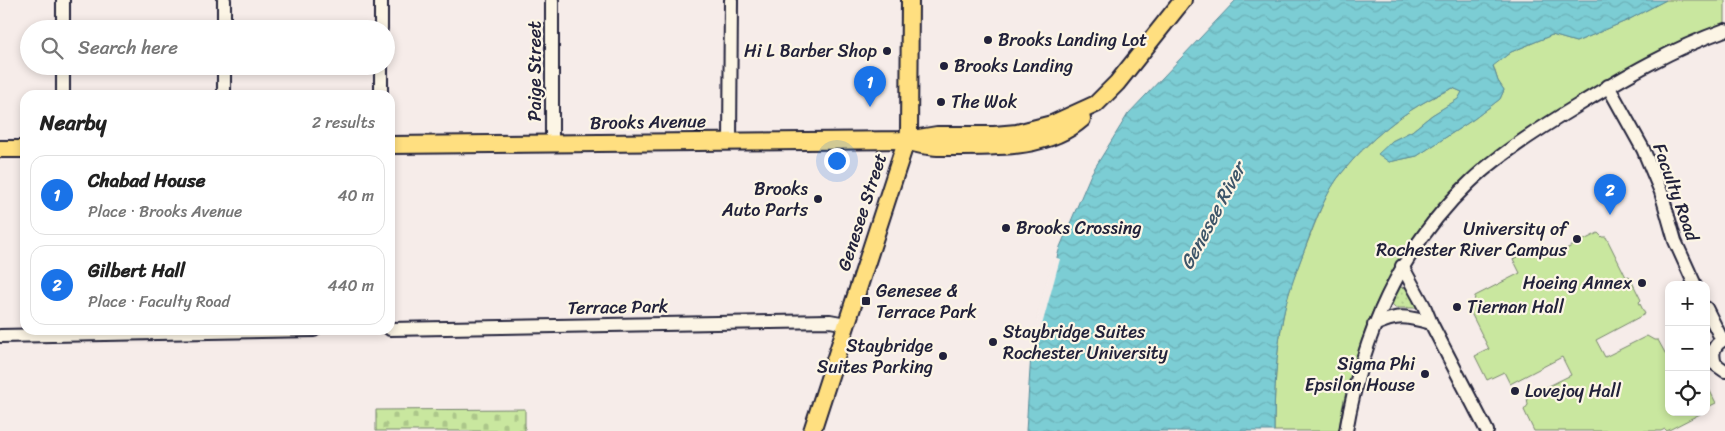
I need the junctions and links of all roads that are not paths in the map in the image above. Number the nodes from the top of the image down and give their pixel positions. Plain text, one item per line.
1 (63, 0) edge
2 (224, 0) edge
3 (381, 0) edge
4 (552, 0) edge
5 (731, 0) edge
6 (910, 0) edge
7 (1183, 0) edge
8 (63, 20) edge
9 (224, 20) edge
10 (381, 20) edge
11 (1725, 30) edge
12 (63, 75) edge
13 (224, 75) edge
14 (381, 75) edge
15 (1608, 86) junction
16 (63, 90) edge
17 (224, 90) edge
18 (381, 90) edge
19 (907, 140) junction
20 (730, 141) junction
21 (552, 143) junction
22 (395, 145) edge
23 (0, 149) edge
24 (20, 149) edge
25 (1402, 266) junction
26 (1693, 281) edge
27 (1710, 315) edge
28 (1431, 323) junction
29 (846, 324) junction
30 (1374, 325) junction
31 (395, 329) edge
32 (52, 335) edge
33 (0, 336) edge
34 (1724, 340) edge
35 (1725, 371) edge
36 (812, 431) edge
37 (1346, 431) edge
38 (1487, 431) edge

1 - 8 street
2 - 9 street
3 - 10 street
4 - 21 street, Paige Street
5 - 20 street
6 - 19 main road, Genesee Street
7 - 19 main road, Brooks Avenue
11 - 15 street
12 - 16 street
13 - 17 street
14 - 18 street
15 - 25 street
15 - 26 street, Faculty Road
19 - 20 main road, Brooks Avenue
19 - 29 main road, Genesee Street
20 - 21 main road, Brooks Avenue
21 - 22 main road, Brooks Avenue
23 - 24 main road
25 - 28 street
25 - 30 street
27 - 34 street
28 - 30 street
28 - 38 street
29 - 31 street, Terrace Park
29 - 36 main road, Genesee Street
30 - 37 street
32 - 33 street
34 - 35 street

